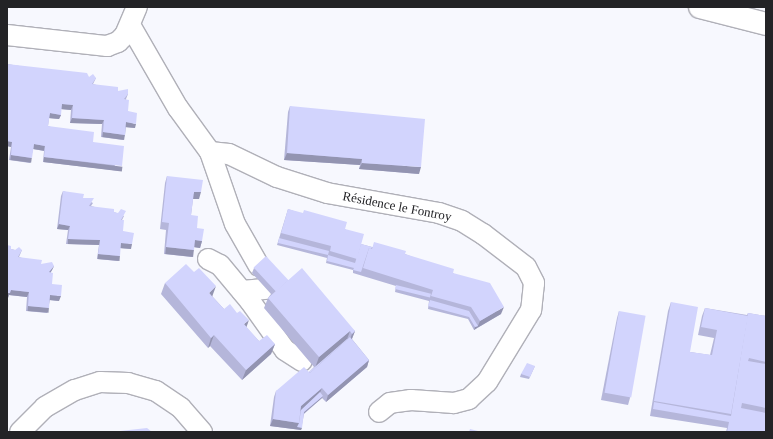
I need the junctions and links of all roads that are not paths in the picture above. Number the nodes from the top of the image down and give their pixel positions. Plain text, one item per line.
1 (137, 7) edge
2 (700, 7) edge
3 (747, 7) edge
4 (766, 22) edge
5 (130, 25) junction
6 (7, 35) edge
7 (210, 152) junction
8 (208, 259) dead end
9 (259, 266) edge
10 (267, 289) edge
11 (242, 291) junction
12 (302, 361) dead end
13 (379, 412) dead end
14 (20, 432) edge
15 (202, 432) edge

1 - 5 street
2 - 4 main road
3 - 4 main road
5 - 6 street
5 - 7 street
7 - 9 street
7 - 13 street, Résidence le Fontroy
8 - 11 street
10 - 11 street
11 - 12 street
14 - 15 street

